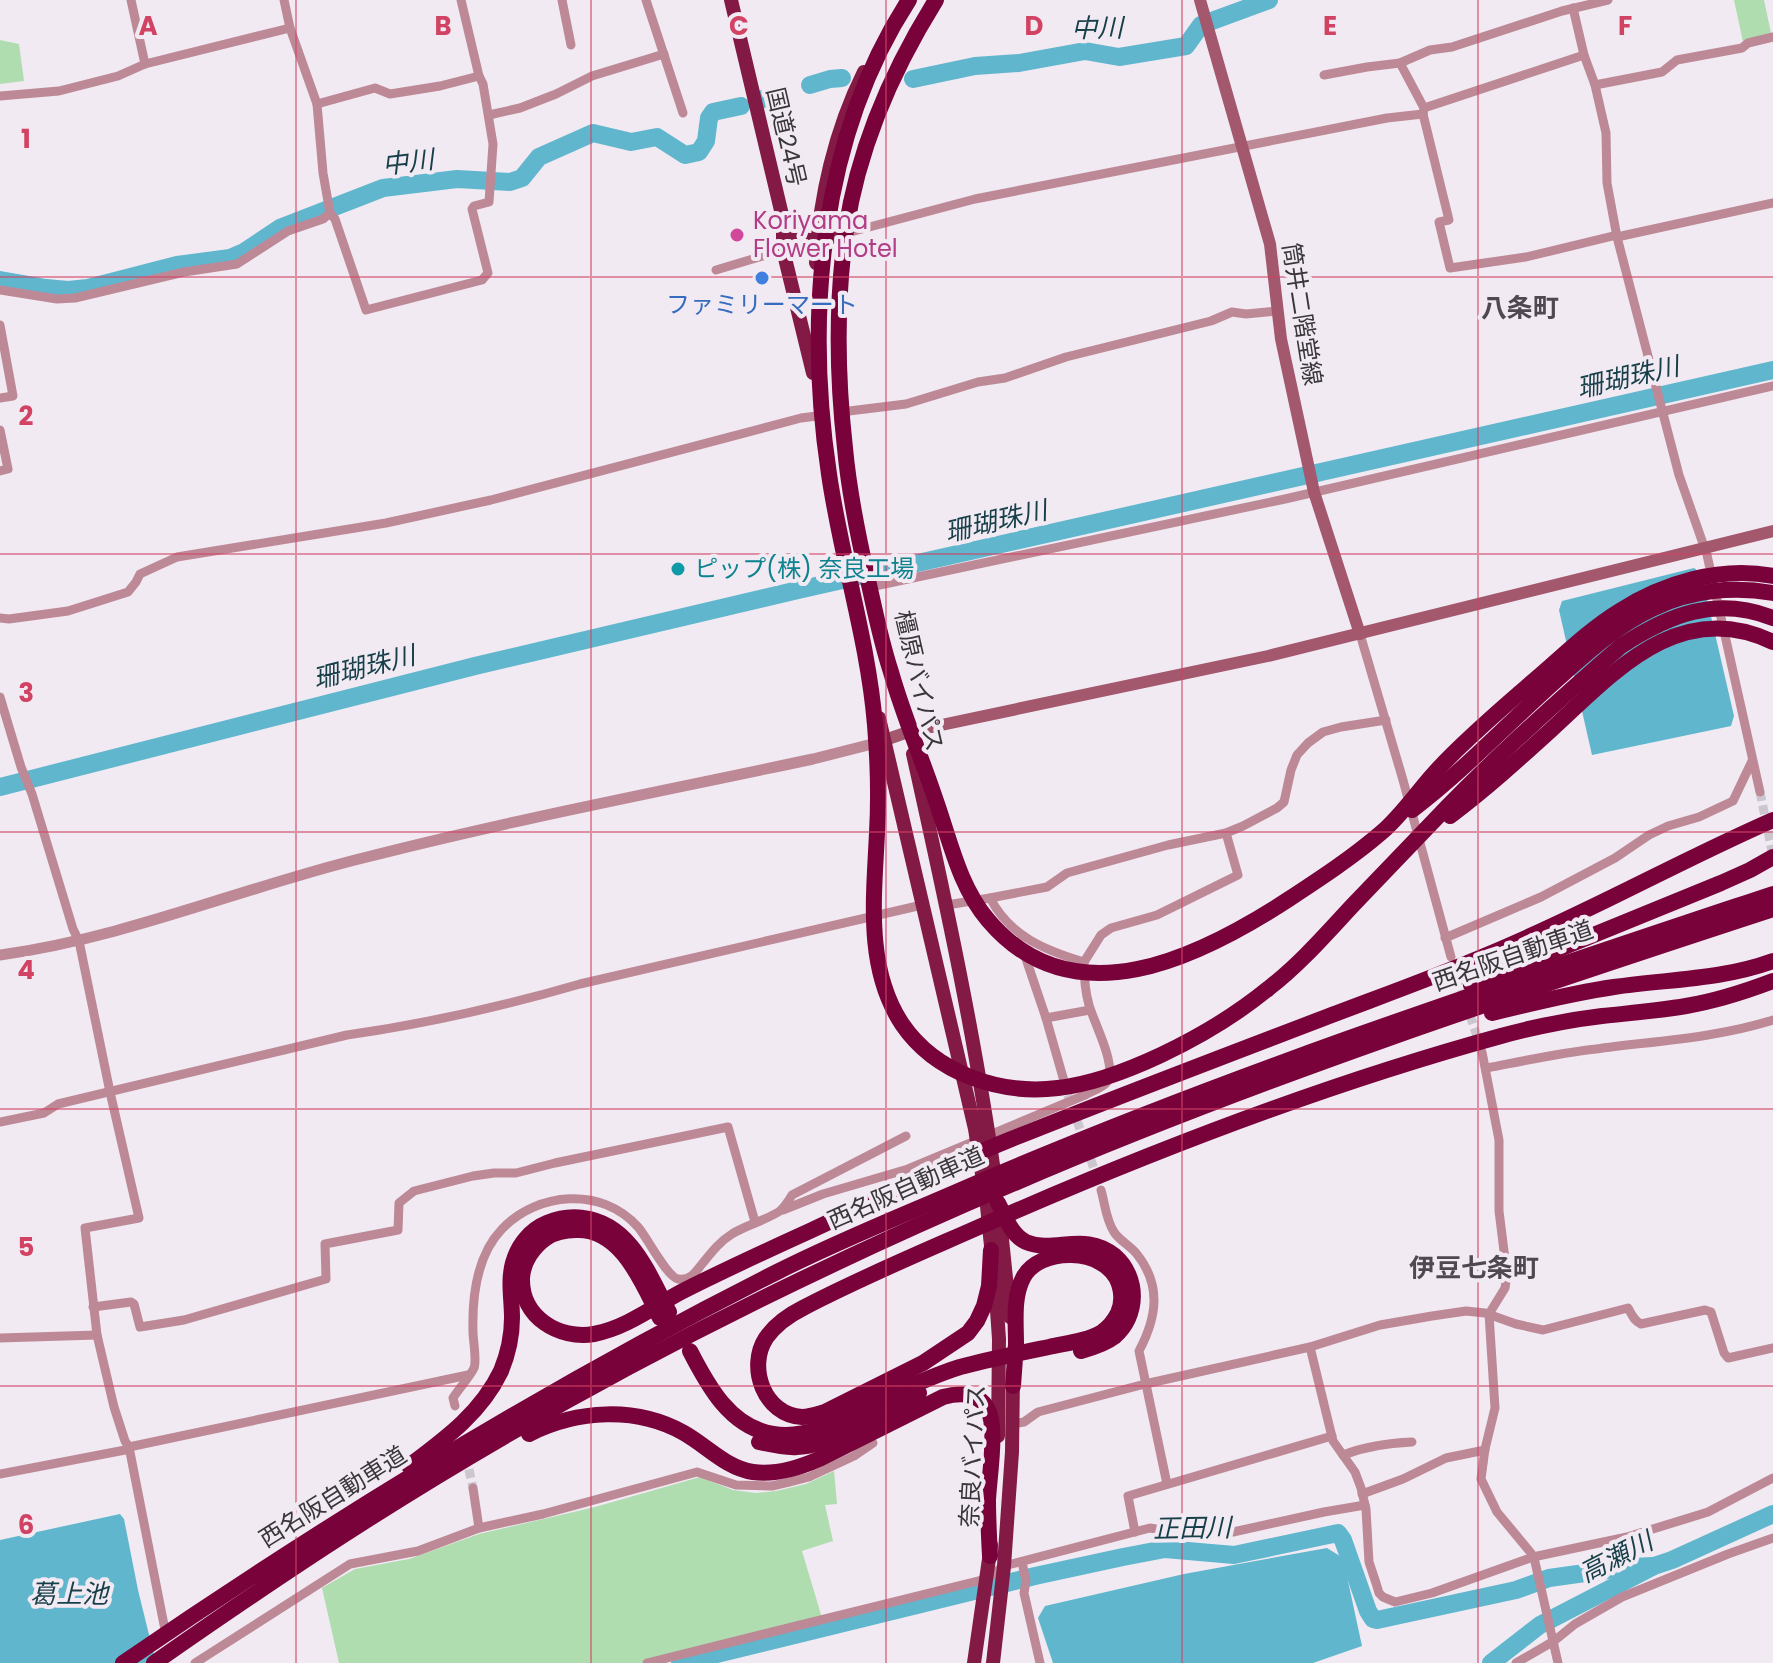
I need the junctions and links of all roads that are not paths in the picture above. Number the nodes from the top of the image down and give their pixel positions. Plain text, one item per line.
1 (131, 0) edge
2 (284, 0) edge
3 (461, 0) edge
4 (562, 0) edge
5 (646, 0) edge
6 (731, 0) edge
7 (901, 0) edge
8 (909, 0) edge
9 (929, 0) edge
10 (936, 0) edge
11 (1200, 0) edge
12 (1560, 0) edge
13 (1608, 0) edge
14 (1567, 10) junction
15 (290, 28) junction
16 (1773, 37) edge
17 (571, 45) dead end
18 (664, 54) junction
19 (1584, 55) junction
20 (1400, 63) junction
21 (145, 64) junction
22 (1324, 75) dead end
23 (479, 76) junction
24 (1595, 85) junction
25 (0, 96) edge
26 (317, 104) junction
27 (1424, 111) junction
28 (683, 113) dead end
29 (489, 115) junction
30 (1241, 146) junction
31 (1773, 203) edge
32 (330, 213) junction
33 (783, 219) junction
34 (793, 234) junction
35 (840, 235) junction
36 (1617, 236) junction
37 (817, 241) junction
38 (783, 250) junction
39 (716, 270) dead end
40 (0, 290) edge
41 (1278, 311) junction
42 (0, 325) edge
43 (813, 373) junction
44 (1773, 386) edge
45 (0, 398) edge
46 (1661, 410) junction
47 (841, 412) junction
48 (817, 416) junction
49 (0, 430) edge
50 (0, 471) edge
51 (1314, 491) junction
52 (1773, 531) edge
53 (1705, 548) junction
54 (1773, 576) edge
55 (1737, 581) junction
56 (874, 585) junction
57 (1773, 593) edge
58 (0, 606) edge
59 (0, 616) edge
60 (1773, 618) edge
61 (1360, 634) junction
62 (1773, 642) edge
63 (0, 697) edge
64 (1551, 719) junction
65 (1386, 720) junction
66 (908, 732) junction
67 (885, 740) junction
68 (1753, 760) junction
69 (1760, 792) tunnel mouth
70 (1773, 820) edge
71 (1226, 833) junction
72 (1773, 857) edge
73 (1773, 894) edge
74 (990, 898) junction
75 (922, 905) junction
76 (947, 905) junction
77 (1773, 909) edge
78 (1017, 932) junction
79 (1445, 938) junction
80 (79, 941) junction
81 (0, 955) edge
82 (1451, 957) tunnel mouth
83 (1773, 961) edge
84 (1084, 962) junction
85 (1773, 981) edge
86 (1090, 1010) junction
87 (1046, 1018) junction
88 (1773, 1020) edge
89 (1356, 1035) junction
90 (1482, 1052) tunnel mouth
91 (1487, 1068) junction
92 (1266, 1083) junction
93 (110, 1092) junction
94 (1068, 1095) tunnel mouth
95 (0, 1122) edge
96 (1005, 1135) junction
97 (906, 1136) dead end
98 (967, 1152) junction
99 (1005, 1178) junction
100 (1101, 1190) tunnel mouth
101 (998, 1203) junction
102 (780, 1211) junction
103 (755, 1222) junction
104 (991, 1250) junction
105 (93, 1307) junction
106 (1489, 1314) junction
107 (97, 1335) junction
108 (0, 1338) edge
109 (653, 1346) junction
110 (1310, 1347) junction
111 (1773, 1348) edge
112 (685, 1354) dead end
113 (1029, 1356) junction
114 (468, 1375) junction
115 (926, 1384) junction
116 (1145, 1384) junction
117 (1013, 1386) junction
118 (455, 1406) dead end
119 (876, 1409) junction
120 (1013, 1424) junction
121 (1332, 1436) junction
122 (1412, 1442) dead end
123 (873, 1443) dead end
124 (129, 1447) junction
125 (1485, 1450) junction
126 (1343, 1455) junction
127 (0, 1474) edge
128 (1773, 1478) edge
129 (1167, 1484) junction
130 (473, 1488) tunnel mouth
131 (1362, 1494) junction
132 (1365, 1505) junction
133 (334, 1522) junction
134 (359, 1525) junction
135 (479, 1528) junction
136 (1135, 1532) junction
137 (1773, 1538) edge
138 (990, 1556) junction
139 (1533, 1557) junction
140 (1022, 1562) junction
141 (1004, 1566) junction
142 (986, 1579) junction
143 (1553, 1639) junction
144 (123, 1663) edge
145 (154, 1663) edge
146 (173, 1663) edge
147 (195, 1663) edge
148 (647, 1663) edge
149 (974, 1663) edge
150 (993, 1663) edge
151 (1040, 1663) edge
152 (1516, 1663) edge
153 (1558, 1663) edge

1 - 21 street
2 - 15 street
3 - 23 street
4 - 17 street
5 - 18 street
6 - 33 highway, 国道24号
7 - 37 highway, 橿原バイパス
8 - 64 highway
9 - 35 highway, 橿原バイパス
10 - 55 highway
11 - 30 main road, 筒井二階堂線
12 - 14 street
13 - 14 street
14 - 19 street
14 - 20 street
15 - 21 street
15 - 26 street
16 - 24 street
18 - 28 street
18 - 29 street
19 - 24 street
19 - 27 street
20 - 22 street
20 - 27 street
21 - 25 street
23 - 26 street
23 - 29 street
24 - 36 street
26 - 32 street
27 - 30 street
27 - 36 street
29 - 32 street
30 - 35 street
30 - 41 main road, 筒井二階堂線
31 - 36 street
32 - 40 street
33 - 34 highway, 国道24号
33 - 38 highway
34 - 37 highway
34 - 38 street
35 - 37 highway
35 - 47 highway, 橿原バイパス
36 - 46 street
37 - 43 highway, 橿原バイパス
38 - 39 street
38 - 43 highway
41 - 47 street
41 - 51 main road, 筒井二階堂線
42 - 45 street
43 - 48 highway, 橿原バイパス
44 - 46 street
46 - 51 street
46 - 53 street
47 - 56 highway, 橿原バイパス
48 - 59 street
48 - 67 highway, 橿原バイパス
49 - 50 street
51 - 56 street
51 - 61 main road, 筒井二階堂線
52 - 53 main road
53 - 61 main road
53 - 68 street
54 - 55 highway
55 - 57 highway
56 - 66 highway, 橿原バイパス
58 - 59 street
60 - 64 highway
61 - 65 street
61 - 66 main road
62 - 64 highway
63 - 80 street
65 - 71 street
65 - 79 street
66 - 67 main road
66 - 76 highway, 橿原バイパス
67 - 75 highway, 橿原バイパス
67 - 80 street
68 - 69 street
68 - 79 street
70 - 96 highway
71 - 74 street
71 - 84 street
72 - 89 highway
73 - 89 highway, 西名阪自動車道
74 - 76 street
74 - 78 street
75 - 93 street
75 - 104 highway, 橿原バイパス
76 - 101 highway, 橿原バイパス
77 - 92 highway, 西名阪自動車道
78 - 84 street
78 - 87 street
79 - 82 street
80 - 81 street
80 - 93 street
83 - 92 highway
84 - 86 street
85 - 119 highway
86 - 87 street
86 - 96 street
87 - 94 street
88 - 91 street
89 - 99 highway, 西名阪自動車道
90 - 91 street
91 - 106 street
92 - 99 highway, 西名阪自動車道
93 - 95 street
93 - 105 street
96 - 98 highway
97 - 102 street
98 - 102 street
98 - 133 highway
99 - 109 highway, 西名阪自動車道
100 - 116 street
101 - 113 highway
101 - 117 highway, 橿原バイパス
102 - 103 street
103 - 105 street
103 - 114 street
104 - 115 highway
104 - 138 highway, 奈良バイパス
105 - 107 street
106 - 110 street
106 - 111 street
106 - 125 street
107 - 108 street
107 - 124 street
109 - 133 highway, 西名阪自動車道
109 - 134 highway, 西名阪自動車道
110 - 116 street
110 - 121 street
112 - 119 highway
113 - 115 highway
113 - 117 highway
114 - 118 street
114 - 124 street
115 - 119 highway
115 - 119 highway
115 - 119 highway
115 - 119 highway
115 - 138 highway
116 - 120 street
116 - 129 street
117 - 120 highway, 奈良バイパス
119 - 134 highway
120 - 141 highway, 奈良バイパス
121 - 126 street
121 - 129 street
122 - 126 street
123 - 135 street
124 - 127 street
124 - 146 street
125 - 131 street
125 - 139 street
126 - 131 street
128 - 139 street
129 - 136 street
130 - 135 street
131 - 132 street
132 - 136 street
132 - 139 street
133 - 144 highway, 西名阪自動車道
134 - 145 highway, 西名阪自動車道
135 - 147 street
136 - 140 street
137 - 143 street
138 - 142 highway, 奈良バイパス
139 - 143 street
140 - 141 street
140 - 151 street
141 - 142 street
141 - 150 highway, 奈良バイパス
142 - 148 street
142 - 149 highway, 奈良バイパス
143 - 152 street
143 - 153 street

